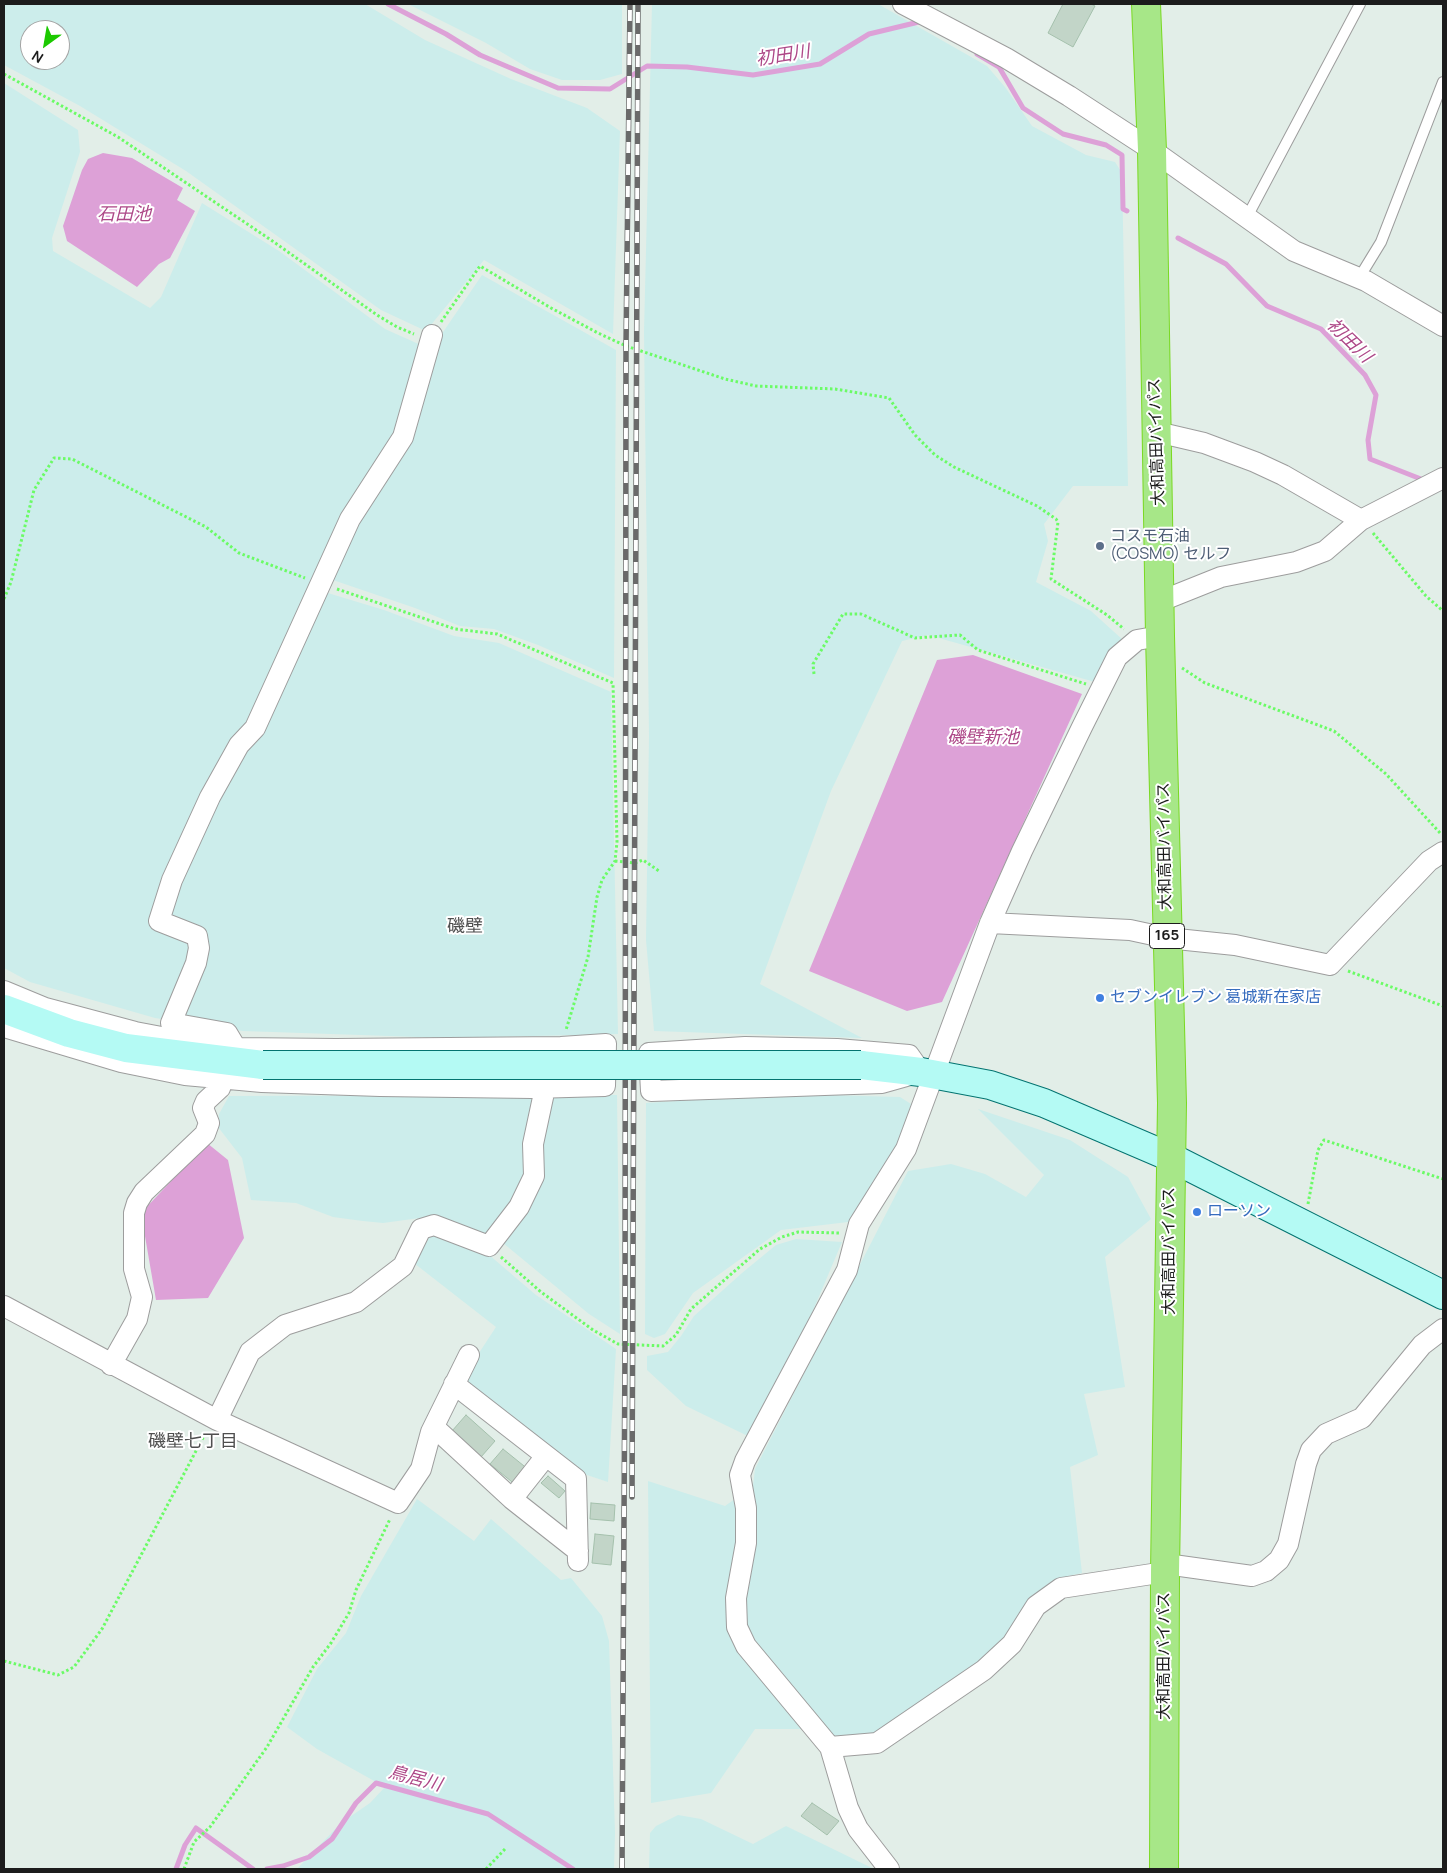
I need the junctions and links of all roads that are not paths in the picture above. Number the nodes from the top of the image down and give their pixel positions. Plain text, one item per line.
1 (903, 4) edge
2 (1146, 4) edge
3 (1360, 4) edge
4 (1443, 82) edge
5 (1152, 150) junction
6 (1246, 218) junction
7 (1359, 278) junction
8 (1443, 326) edge
9 (432, 335) road end
10 (1157, 432) junction
11 (1443, 478) edge
12 (1361, 520) junction
13 (1161, 601) junction
14 (1153, 646) junction
15 (1443, 852) edge
16 (990, 923) junction
17 (1167, 938) junction
18 (4, 991) edge
19 (4, 1009) edge
20 (4, 1027) edge
21 (236, 1048) junction
22 (926, 1073) junction
23 (223, 1079) junction
24 (545, 1088) junction
25 (1170, 1157) junction
26 (1443, 1295) edge
27 (4, 1306) edge
28 (1443, 1329) edge
29 (469, 1355) dead end
30 (111, 1365) junction
31 (454, 1384) junction
32 (215, 1420) junction
33 (434, 1426) junction
34 (546, 1456) junction
35 (512, 1499) junction
36 (1165, 1568) junction
37 (830, 1747) junction
38 (888, 1869) edge
39 (1164, 1869) edge

1 - 5 street
2 - 5 highway, 大和高田バイパス / 165
3 - 6 lane
4 - 7 lane
5 - 6 street
5 - 10 highway, 大和高田バイパス / 165
6 - 7 street
7 - 8 street
9 - 21 street
10 - 12 street
10 - 13 highway, 大和高田バイパス / 165
11 - 12 street
12 - 13 street
13 - 14 highway, 大和高田バイパス / 165
14 - 16 street
14 - 17 highway, 大和高田バイパス / 165
15 - 17 street
16 - 17 street
16 - 22 street
17 - 25 highway, 大和高田バイパス / 165
18 - 21 street
19 - 22 street, bridge
20 - 23 street
21 - 24 street
22 - 22 street
22 - 25 street
22 - 37 street
23 - 24 street
23 - 30 street
24 - 32 street
25 - 26 street
25 - 36 highway, 大和高田バイパス / 165
27 - 30 street
28 - 36 street
29 - 31 street
30 - 32 street
31 - 33 street
31 - 34 street
32 - 33 street
33 - 35 street
34 - 35 street
34 - 35 street
36 - 37 street
36 - 39 highway, 大和高田バイパス / 165
37 - 38 street

